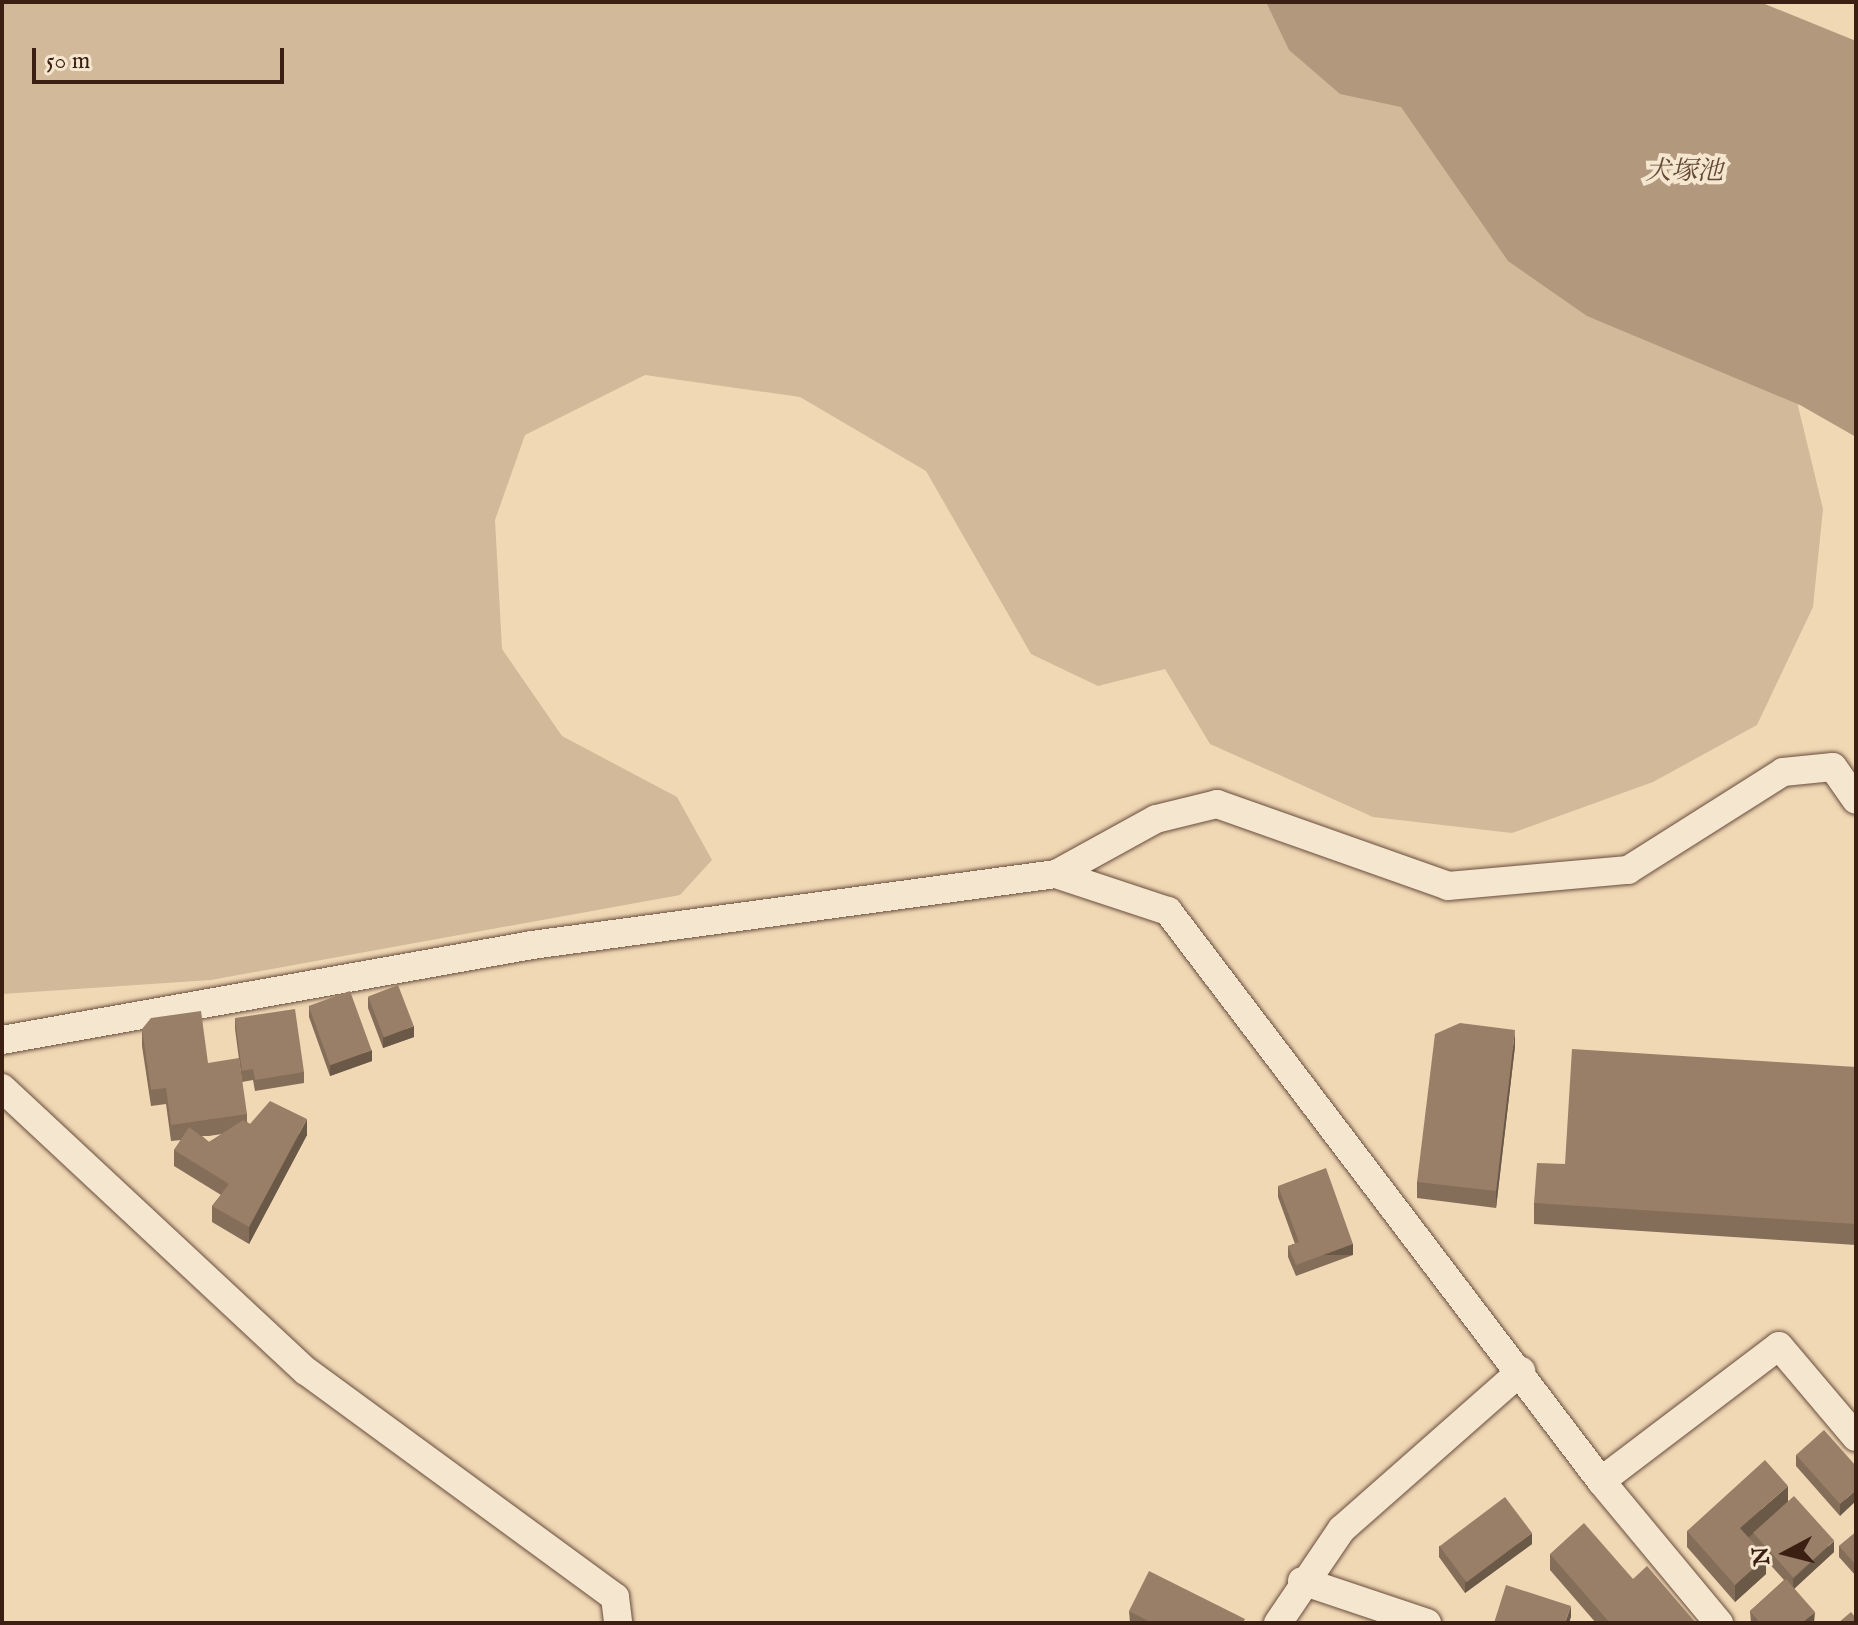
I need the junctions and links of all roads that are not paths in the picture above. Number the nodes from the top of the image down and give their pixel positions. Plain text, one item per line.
1 (1856, 800) edge
2 (1056, 874) junction
3 (2, 1040) edge
4 (2, 1088) edge
5 (1521, 1371) junction
6 (1856, 1437) edge
7 (1601, 1481) junction
8 (1302, 1581) junction
9 (618, 1623) edge
10 (1278, 1623) edge
11 (1427, 1623) edge
12 (1719, 1623) edge

1 - 2 street
2 - 3 street
2 - 5 street
4 - 9 street
5 - 7 street
5 - 8 street
6 - 7 street
7 - 12 street
8 - 10 street
8 - 11 street

